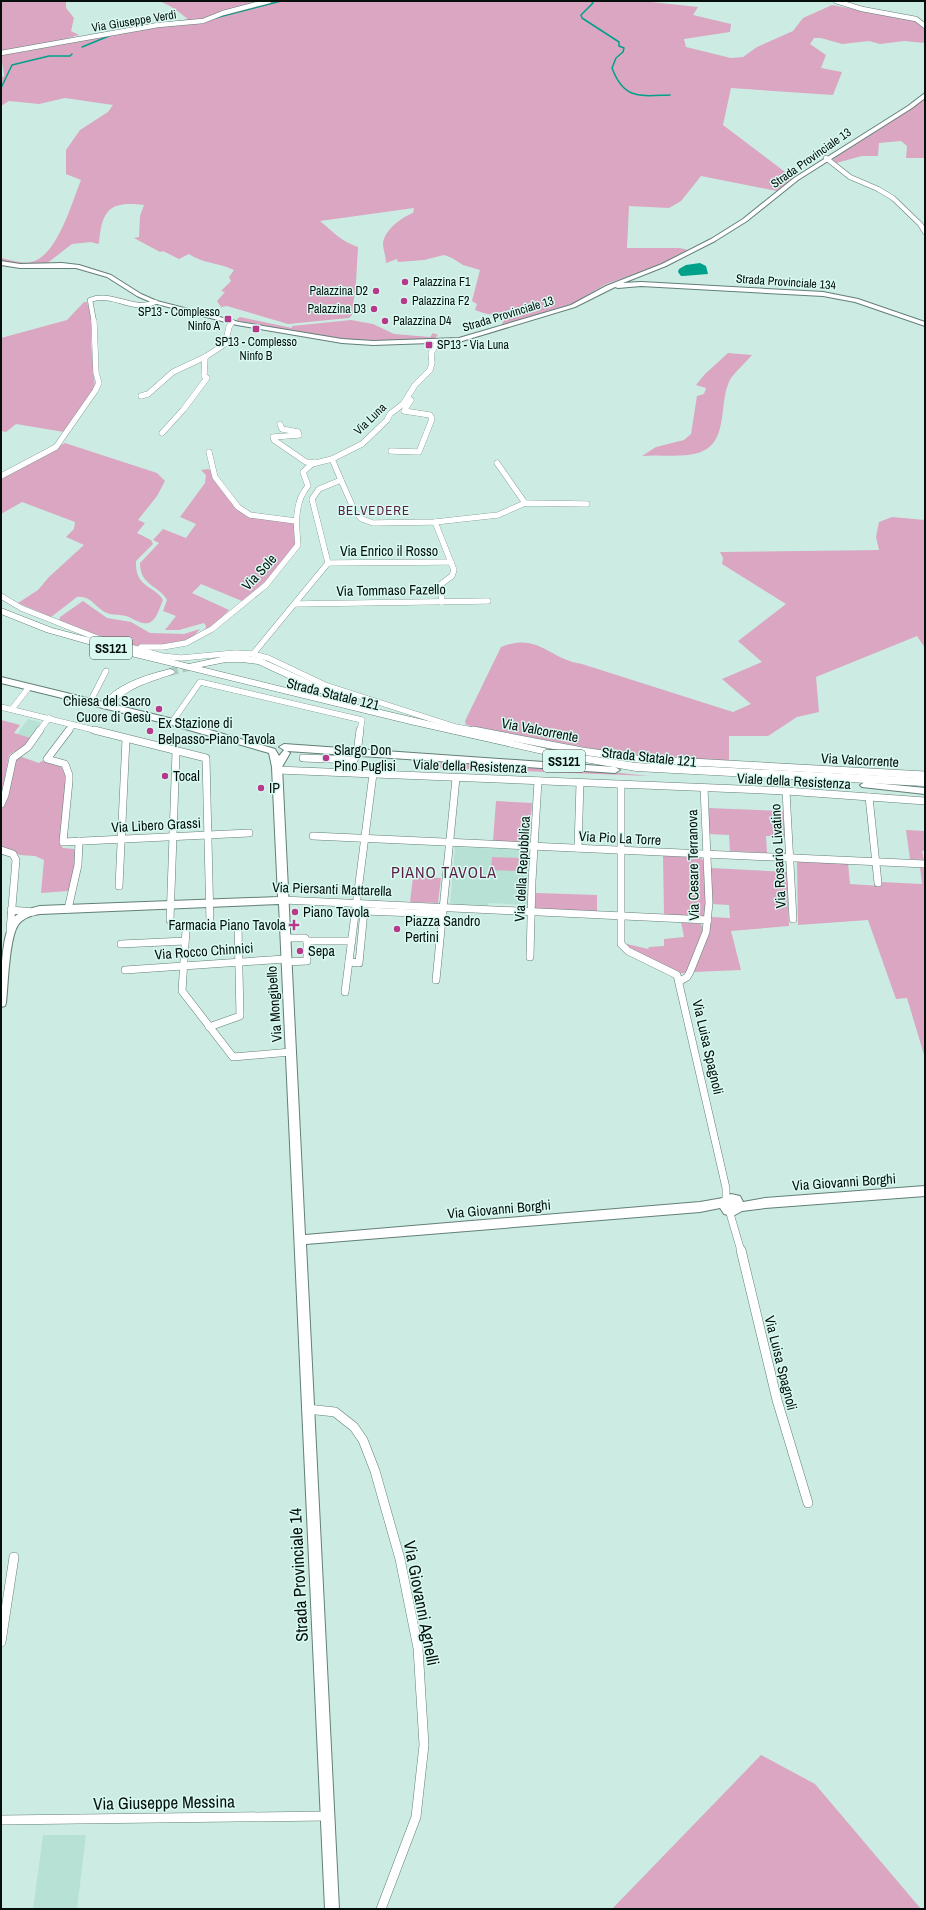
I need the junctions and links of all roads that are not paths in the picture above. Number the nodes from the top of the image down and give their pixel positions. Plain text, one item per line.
1 (269, 1) edge
2 (836, 1) edge
3 (925, 26) edge
4 (1, 53) edge
5 (925, 95) edge
6 (826, 158) junction
7 (925, 232) edge
8 (1, 263) edge
9 (664, 265) junction
10 (634, 276) junction
11 (641, 284) junction
12 (661, 284) junction
13 (690, 287) junction
14 (601, 290) junction
15 (155, 302) junction
16 (232, 322) junction
17 (925, 324) edge
18 (438, 342) junction
19 (205, 357) junction
20 (412, 392) junction
21 (141, 396) dead end
22 (280, 424) dead end
23 (162, 433) dead end
24 (391, 450) dead end
25 (209, 452) dead end
26 (332, 459) junction
27 (316, 463) junction
28 (497, 463) dead end
29 (1, 476) edge
30 (341, 480) junction
31 (525, 503) junction
32 (587, 504) dead end
33 (296, 521) junction
34 (435, 522) junction
35 (451, 562) junction
36 (328, 563) junction
37 (1, 596) edge
38 (488, 601) dead end
39 (442, 602) junction
40 (295, 604) junction
41 (1, 611) edge
42 (1, 617) edge
43 (134, 648) junction
44 (253, 654) junction
45 (192, 666) tunnel mouth
46 (106, 671) dead end
47 (170, 672) tunnel mouth
48 (1, 680) edge
49 (29, 686) junction
50 (90, 702) junction
51 (105, 706) junction
52 (1, 707) edge
53 (12, 709) junction
54 (49, 718) junction
55 (410, 721) junction
56 (172, 722) junction
57 (73, 725) junction
58 (126, 739) junction
59 (280, 750) junction
60 (176, 752) junction
61 (357, 753) junction
62 (277, 768) junction
63 (615, 770) junction
64 (373, 774) junction
65 (925, 776) edge
66 (456, 778) junction
67 (538, 781) junction
68 (925, 782) edge
69 (580, 783) junction
70 (620, 785) junction
71 (865, 785) junction
72 (925, 787) edge
73 (704, 788) junction
74 (786, 791) junction
75 (925, 791) edge
76 (869, 797) junction
77 (925, 801) edge
78 (1, 804) edge
79 (249, 833) dead end
80 (209, 834) junction
81 (174, 836) junction
82 (313, 836) dead end
83 (365, 838) junction
84 (121, 839) junction
85 (79, 841) junction
86 (449, 843) junction
87 (534, 846) junction
88 (578, 848) junction
89 (1, 850) edge
90 (620, 850) junction
91 (707, 854) junction
92 (791, 858) junction
93 (876, 862) junction
94 (925, 864) edge
95 (878, 883) dead end
96 (119, 886) dead end
97 (283, 900) junction
98 (210, 904) junction
99 (356, 904) junction
100 (171, 905) junction
101 (68, 909) junction
102 (11, 910) junction
103 (443, 911) junction
104 (33, 912) junction
105 (531, 912) junction
106 (620, 915) junction
107 (793, 919) dead end
108 (170, 920) dead end
109 (708, 920) junction
110 (210, 922) dead end
111 (238, 926) dead end
112 (10, 930) junction
113 (186, 930) dead end
114 (285, 938) junction
115 (185, 941) junction
116 (307, 941) junction
117 (352, 941) junction
118 (121, 944) dead end
119 (530, 958) dead end
120 (285, 960) junction
121 (238, 962) junction
122 (349, 962) junction
123 (183, 966) junction
124 (125, 970) dead end
125 (436, 980) dead end
126 (680, 981) junction
127 (345, 992) dead end
128 (1, 1002) edge
129 (209, 1027) junction
130 (291, 1052) junction
131 (925, 1191) edge
132 (732, 1205) junction
133 (300, 1240) junction
134 (307, 1409) junction
135 (808, 1503) dead end
136 (14, 1557) dead end
137 (1, 1642) edge
138 (327, 1816) junction
139 (1, 1820) edge
140 (332, 1909) edge
141 (381, 1909) edge

1 - 4 street, Via Giuseppe Verdi
2 - 3 street
5 - 6 street, Strada Provinciale 13
6 - 7 street
6 - 9 street, Strada Provinciale 13
8 - 15 street, Strada Provinciale 13
9 - 10 street, Strada Provinciale 13
9 - 12 street
10 - 11 street
10 - 12 street
10 - 14 street, Strada Provinciale 13
11 - 13 street
11 - 14 street
12 - 13 street
13 - 17 street, Strada Provinciale 134
14 - 18 street, Strada Provinciale 13
15 - 16 street, Strada Provinciale 13
15 - 29 street
16 - 18 street, Strada Provinciale 13
16 - 19 street
18 - 20 street, Via Luna
19 - 21 street
19 - 23 street
20 - 24 street
20 - 26 street, Via Luna
22 - 27 street
25 - 33 street
26 - 27 street
26 - 30 street
27 - 33 street, Via Sole
28 - 31 street
30 - 34 street
30 - 36 street
31 - 32 street
31 - 34 street
33 - 43 street, Via Sole
34 - 35 street
35 - 36 street, Via Enrico il Rosso
35 - 39 street
36 - 40 street
37 - 43 street, Via Valcorrente
38 - 39 street, Via Tommaso Fazello
39 - 40 street, Via Tommaso Fazello
40 - 44 street
41 - 55 main road, Strada Statale 121 / SS121
42 - 63 main road, Strada Statale 121 / SS121
43 - 44 street, Via Valcorrente
44 - 65 street, Via Valcorrente
45 - 55 main road
46 - 50 street
47 - 51 main road
48 - 49 street
49 - 50 street
49 - 53 street
50 - 51 street
51 - 56 street
52 - 53 street
53 - 54 street
54 - 57 street
54 - 78 street
55 - 68 main road, Strada Statale 121 / SS121
56 - 59 street
56 - 61 street
57 - 58 street
57 - 85 street, Via Libero Grassi
58 - 60 street
58 - 84 street
59 - 61 street
59 - 62 street
60 - 80 street
60 - 81 street
61 - 63 street
62 - 64 street, Viale della Resistenza
62 - 97 street, Via Mongibello
63 - 71 main road, Strada Statale 121 / SS121
64 - 66 street, Viale della Resistenza
64 - 83 street
66 - 67 street, Viale della Resistenza
66 - 86 street
67 - 69 street, Viale della Resistenza
67 - 87 street, Via della Repubblica
69 - 70 street, Viale della Resistenza
69 - 88 street
70 - 73 street, Viale della Resistenza
70 - 90 street
71 - 72 main road, Strada Statale 121 / SS121
71 - 75 street
73 - 74 street, Viale della Resistenza
73 - 91 street, Via Cesare Terranova
74 - 76 street, Viale della Resistenza
74 - 92 street, Via Rosario Livatino
76 - 77 street, Viale della Resistenza
76 - 93 street
79 - 80 street, Via Libero Grassi
80 - 81 street, Via Libero Grassi
80 - 98 street
81 - 84 street, Via Libero Grassi
81 - 100 street
82 - 83 street, Via Pio La Torre
83 - 86 street, Via Pio La Torre
83 - 99 street
84 - 85 street, Via Libero Grassi
84 - 96 street
85 - 101 street
86 - 87 street, Via Pio La Torre
86 - 103 street
87 - 88 street, Via Pio La Torre
87 - 105 street, Via della Repubblica
88 - 90 street, Via Pio La Torre
89 - 102 street
90 - 91 street, Via Pio La Torre
90 - 106 street
91 - 92 street, Via Pio La Torre
91 - 109 street, Via Cesare Terranova
92 - 93 street, Via Pio La Torre
92 - 107 street, Via Rosario Livatino
93 - 94 street, Via Pio La Torre
93 - 95 street
97 - 98 street, Via Piersanti Mattarella
97 - 99 street, Via Piersanti Mattarella
97 - 114 street, Via Mongibello
98 - 100 street, Via Piersanti Mattarella
98 - 110 street
99 - 103 street, Via Piersanti Mattarella
99 - 117 street
100 - 101 street, Via Piersanti Mattarella
100 - 108 street
101 - 104 street, Via Piersanti Mattarella
102 - 104 street
102 - 112 street
103 - 105 street, Via Piersanti Mattarella
103 - 122 street
103 - 125 street
104 - 112 street, Via Piersanti Mattarella
105 - 106 street, Via Piersanti Mattarella
105 - 119 street, Via della Repubblica
106 - 109 street, Via Piersanti Mattarella
106 - 126 street
109 - 126 street, Via Cesare Terranova
111 - 121 street
112 - 128 street
113 - 115 street
114 - 116 street
114 - 120 street, Via Mongibello
115 - 118 street
115 - 123 street
116 - 117 street
116 - 120 street, Via Rocco Chinnici
117 - 122 street
120 - 121 street, Via Rocco Chinnici
120 - 130 street, Via Mongibello
121 - 123 street, Via Rocco Chinnici
121 - 129 street
122 - 127 street
123 - 124 street, Via Rocco Chinnici
123 - 129 street
126 - 132 street, Via Luisa Spagnoli
129 - 130 street
130 - 133 street, Via Mongibello
131 - 132 street, Via Giovanni Borghi
132 - 133 street, Via Giovanni Borghi
132 - 135 street, Via Luisa Spagnoli
133 - 134 street, Strada Provinciale 14
134 - 138 street, Strada Provinciale 14
134 - 141 street, Via Giovanni Agnelli
136 - 137 street
138 - 139 street, Via Giuseppe Messina
138 - 140 street, Strada Provinciale 14

